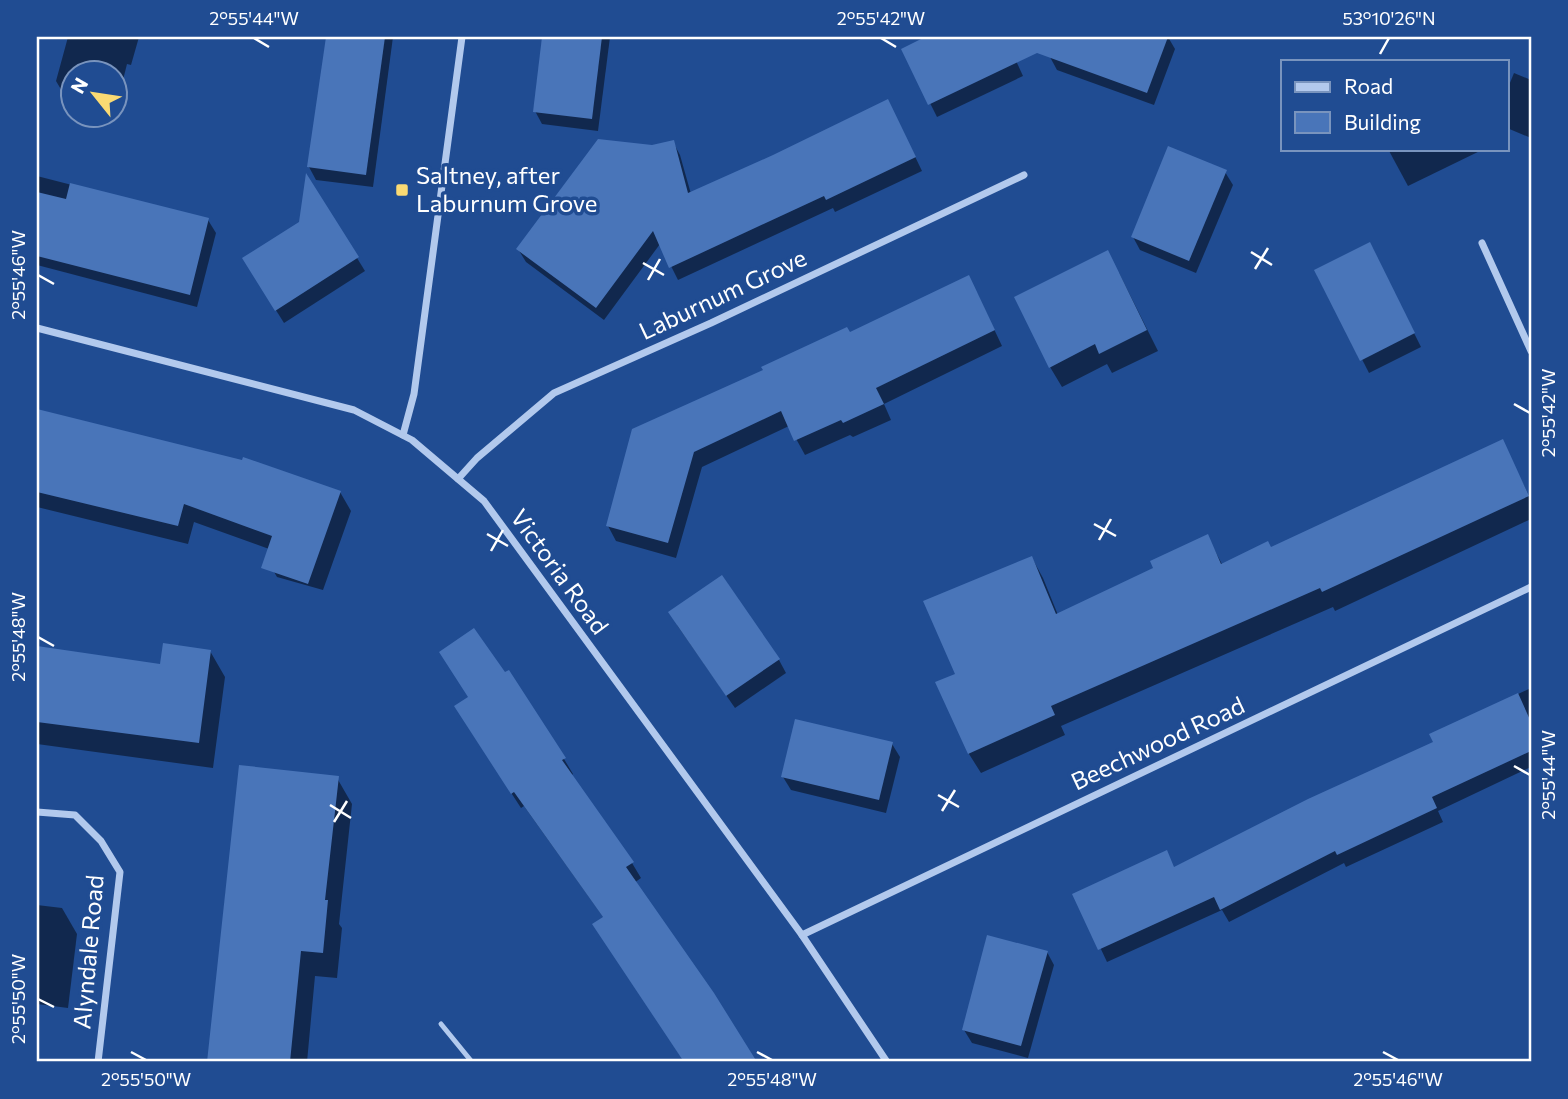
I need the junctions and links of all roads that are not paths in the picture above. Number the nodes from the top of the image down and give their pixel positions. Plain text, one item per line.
1 (462, 37) edge
2 (1024, 175) dead end
3 (1482, 243) dead end
4 (37, 328) edge
5 (1531, 351) edge
6 (403, 435) junction
7 (458, 479) junction
8 (1531, 587) edge
9 (37, 812) edge
10 (802, 934) junction
11 (441, 1024) dead end
12 (98, 1062) edge
13 (472, 1062) edge
14 (887, 1062) edge

1 - 6 street
2 - 7 street, Laburnum Grove
3 - 5 street
4 - 6 street, Victoria Road
6 - 7 street, Victoria Road
7 - 10 street, Victoria Road
8 - 10 street, Beechwood Road
9 - 12 street, Alyndale Road
10 - 14 street, Victoria Road
11 - 13 lane

